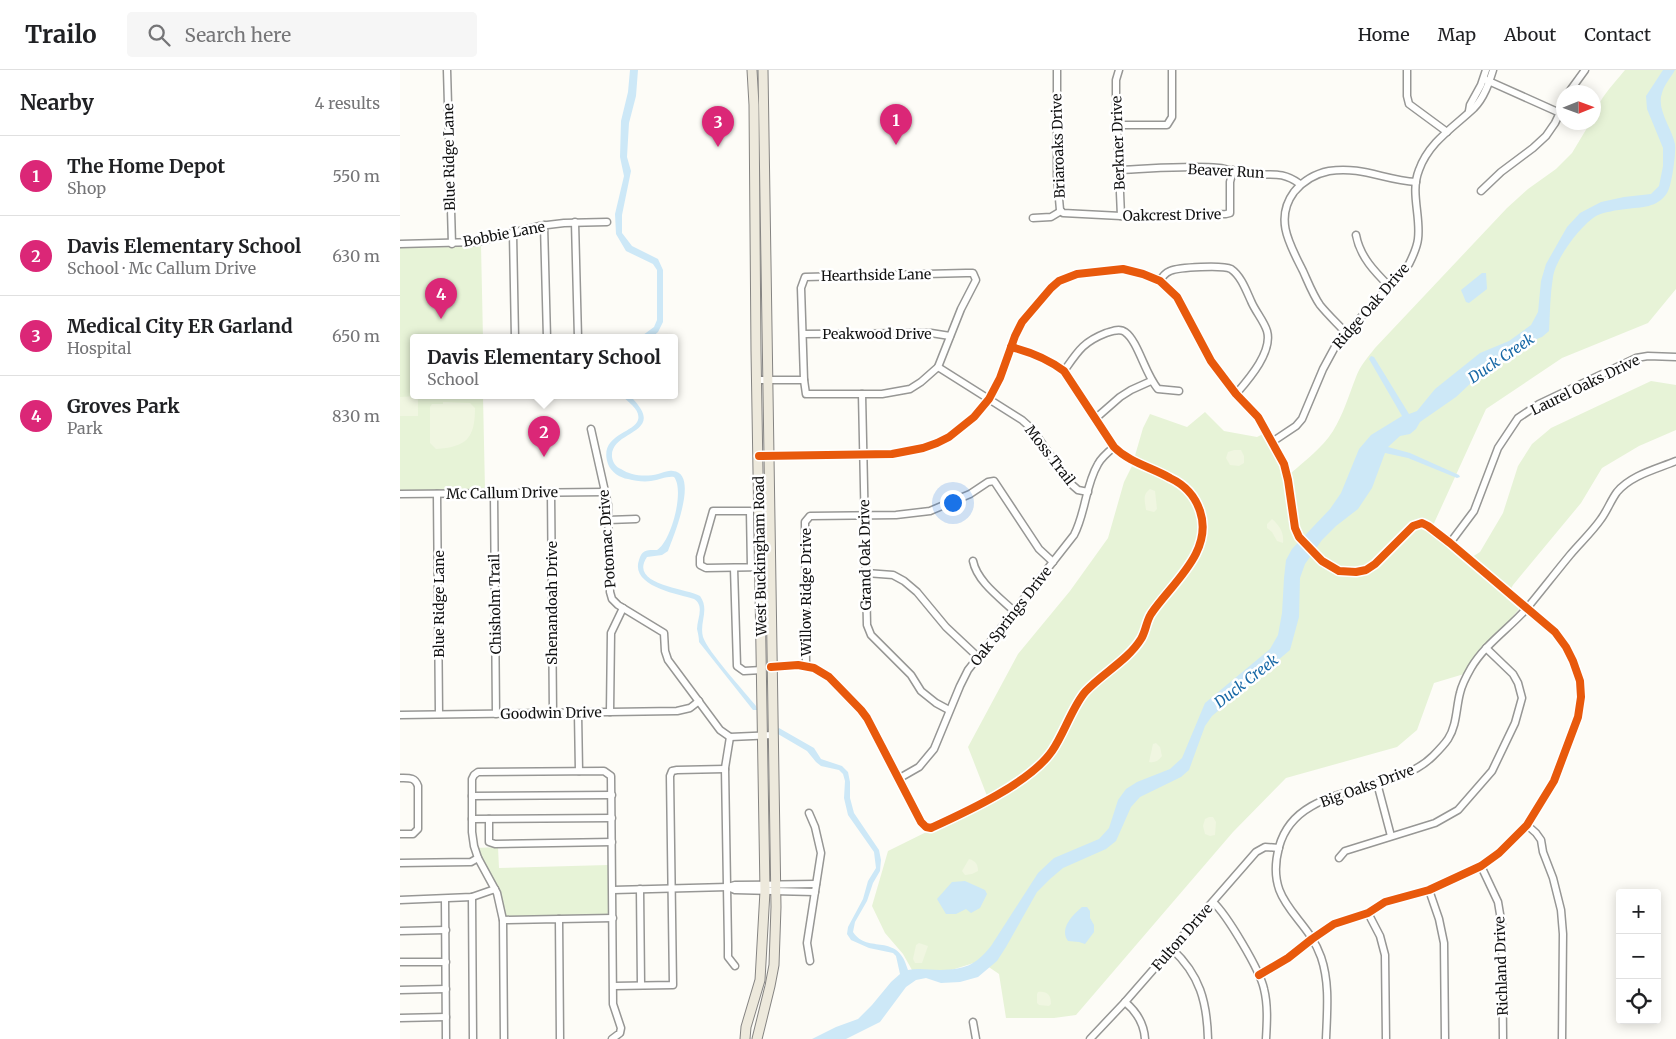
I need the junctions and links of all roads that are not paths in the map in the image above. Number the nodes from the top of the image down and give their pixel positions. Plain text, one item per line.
1 (448, 70) edge
2 (752, 70) edge
3 (763, 70) edge
4 (1057, 70) edge
5 (1119, 70) edge
6 (1172, 70) edge
7 (1407, 70) edge
8 (1486, 70) edge
9 (1493, 70) edge
10 (1585, 70) edge
11 (1487, 80) junction
12 (1574, 85) edge
13 (1556, 111) edge
14 (1556, 121) edge
15 (1116, 125) junction
16 (1447, 132) junction
17 (1119, 170) junction
18 (1233, 170) junction
19 (1416, 182) junction
20 (1300, 184) junction
21 (1481, 191) dead end
22 (1061, 211) junction
23 (1071, 214) joint
24 (1121, 216) junction
25 (1033, 218) dead end
26 (575, 222) junction
27 (607, 222) dead end
28 (544, 225) junction
29 (513, 234) junction
30 (1356, 235) dead end
31 (400, 244) edge
32 (452, 244) junction
33 (755, 246) junction
34 (765, 246) junction
35 (1160, 281) junction
36 (1390, 287) junction
37 (756, 298) junction
38 (766, 298) junction
39 (1346, 333) junction
40 (515, 334) edge
41 (547, 334) edge
42 (578, 334) edge
43 (803, 334) junction
44 (950, 336) junction
45 (1012, 347) junction
46 (1676, 357) edge
47 (938, 367) junction
48 (1064, 371) junction
49 (762, 380) junction
50 (804, 380) junction
51 (1151, 381) junction
52 (1179, 392) dead end
53 (862, 394) junction
54 (1236, 394) junction
55 (989, 399) junction
56 (1096, 418) junction
57 (591, 429) dead end
58 (1272, 442) junction
59 (1114, 447) junction
60 (863, 455) junction
61 (763, 456) junction
62 (1676, 460) edge
63 (551, 492) junction
64 (605, 492) junction
65 (1088, 492) junction
66 (400, 494) edge
67 (437, 494) junction
68 (494, 494) junction
69 (864, 515) junction
70 (636, 519) dead end
71 (608, 520) junction
72 (1450, 543) junction
73 (973, 561) dead end
74 (1053, 562) junction
75 (760, 567) junction
76 (734, 568) junction
77 (866, 573) junction
78 (623, 608) junction
79 (1526, 608) junction
80 (1014, 612) junction
81 (1486, 648) junction
82 (978, 657) junction
83 (806, 666) junction
84 (771, 667) junction
85 (762, 670) junction
86 (699, 701) junction
87 (949, 710) junction
88 (610, 712) junction
89 (552, 713) junction
90 (578, 713) junction
91 (440, 714) junction
92 (496, 714) junction
93 (400, 715) edge
94 (768, 736) junction
95 (730, 737) junction
96 (725, 769) junction
97 (579, 772) junction
98 (400, 778) edge
99 (898, 779) junction
100 (1377, 783) junction
101 (612, 795) junction
102 (472, 796) junction
103 (809, 813) dead end
104 (612, 818) junction
105 (489, 819) junction
106 (472, 820) junction
107 (1527, 825) junction
108 (400, 834) edge
109 (1391, 836) junction
110 (612, 842) junction
111 (1279, 848) junction
112 (478, 858) junction
113 (1339, 858) dead end
114 (400, 863) edge
115 (1481, 866) junction
116 (728, 887) junction
117 (770, 887) junction
118 (672, 888) junction
119 (815, 888) junction
120 (495, 889) junction
121 (640, 889) junction
122 (613, 890) junction
123 (1429, 890) junction
124 (472, 897) junction
125 (446, 898) junction
126 (400, 900) edge
127 (1213, 902) junction
128 (1368, 913) junction
129 (613, 918) junction
130 (559, 919) junction
131 (504, 920) junction
132 (446, 930) junction
133 (400, 931) edge
134 (1312, 939) junction
135 (1172, 949) junction
136 (810, 961) dead end
137 (400, 962) edge
138 (446, 962) junction
139 (735, 966) dead end
140 (1259, 975) junction
141 (641, 985) junction
142 (614, 986) junction
143 (446, 989) junction
144 (400, 990) edge
145 (1125, 1002) junction
146 (446, 1017) junction
147 (400, 1018) edge
148 (973, 1022) dead end
149 (446, 1039) edge
150 (473, 1039) edge
151 (504, 1039) edge
152 (560, 1039) edge
153 (612, 1039) edge
154 (745, 1039) edge
155 (757, 1039) edge
156 (976, 1039) edge
157 (1090, 1039) edge
158 (1146, 1039) edge
159 (1208, 1039) edge
160 (1266, 1039) edge
161 (1326, 1039) edge
162 (1386, 1039) edge
163 (1445, 1039) edge
164 (1503, 1039) edge
165 (1562, 1039) edge

1 - 32 street, Blue Ridge Lane
2 - 33 main road, West Buckingham Road
3 - 34 main road, West Buckingham Road
4 - 22 street, Briaroaks Drive
5 - 15 street, Berkner Drive
6 - 15 street
7 - 16 street
8 - 11 street, Ridge Oak Drive
9 - 11 street, Ridge Oak Drive
10 - 12 street
11 - 13 street
11 - 16 street, Ridge Oak Drive
14 - 21 street
15 - 17 street, Berkner Drive
16 - 19 street, Ridge Oak Drive
17 - 18 street, Beaver Run
17 - 24 street, Berkner Drive
18 - 20 street, Beaver Run
18 - 24 street, Oakcrest Drive
19 - 20 street
19 - 36 street, Ridge Oak Drive
20 - 39 street
22 - 23 street, Briaroaks Drive
22 - 25 street
23 - 24 street, Oakcrest Drive
26 - 27 street, Bobbie Lane
26 - 28 street, Bobbie Lane
26 - 42 street
28 - 29 street, Bobbie Lane
28 - 41 street
29 - 32 street, Bobbie Lane
29 - 40 street
30 - 36 street
31 - 32 street, Bobbie Lane
33 - 34 main road
33 - 37 main road, West Buckingham Road
34 - 38 main road, West Buckingham Road
35 - 45 street
35 - 54 street
35 - 54 street
36 - 39 street, Ridge Oak Drive
37 - 38 main road
37 - 49 main road, West Buckingham Road
38 - 49 main road, West Buckingham Road
39 - 58 street, Ridge Oak Drive
43 - 44 street, Peakwood Drive
43 - 44 street, Hearthside Lane
43 - 50 street, Hearthside Lane
44 - 47 street
45 - 48 street
45 - 55 street
46 - 72 street, Laurel Oaks Drive
47 - 53 street
47 - 55 street, Moss Trail
48 - 51 street
48 - 56 street
49 - 50 street
49 - 61 main road, West Buckingham Road
50 - 53 street, Hearthside Lane
51 - 52 street
51 - 56 street
53 - 60 street, Grand Oak Drive
54 - 58 street
55 - 60 street
55 - 65 street, Moss Trail
56 - 59 street
57 - 64 street, Potomac Drive
58 - 72 street
59 - 65 street, Oak Springs Drive
59 - 99 street
60 - 61 street
60 - 69 street, Grand Oak Drive
61 - 75 main road, West Buckingham Road
62 - 79 street, Big Oaks Drive
63 - 64 street, Mc Callum Drive
63 - 68 street, Mc Callum Drive
63 - 89 street, Shenandoah Drive
64 - 71 street, Potomac Drive
65 - 74 street, Oak Springs Drive
66 - 67 street, Mc Callum Drive
67 - 68 street, Mc Callum Drive
67 - 91 street, Blue Ridge Lane
68 - 92 street, Chisholm Trail
69 - 74 street
69 - 77 street, Grand Oak Drive
69 - 83 street, Willow Ridge Drive
70 - 71 street
71 - 78 street, Potomac Drive
72 - 79 street
73 - 80 street
74 - 80 street, Oak Springs Drive
75 - 76 street
75 - 76 street
75 - 84 main road, West Buckingham Road
75 - 85 main road, West Buckingham Road
76 - 85 street
77 - 82 street
77 - 87 street, Grand Oak Drive
78 - 86 street, Potomac Drive
78 - 88 street
79 - 81 street, Big Oaks Drive
79 - 107 street
80 - 82 street, Oak Springs Drive
81 - 100 street, Big Oaks Drive
81 - 109 street
82 - 87 street, Oak Springs Drive
83 - 84 street
83 - 99 street
84 - 85 main road
84 - 94 main road, West Buckingham Road
85 - 94 main road, West Buckingham Road
86 - 88 street, Goodwin Drive
86 - 95 street, Potomac Drive
87 - 99 street, Oak Springs Drive
88 - 90 street, Goodwin Drive
89 - 90 street, Goodwin Drive
89 - 92 street, Goodwin Drive
90 - 97 street
91 - 92 street, Goodwin Drive
91 - 93 street, Goodwin Drive
94 - 95 street
94 - 117 main road, West Buckingham Road
95 - 96 street
96 - 116 street
96 - 118 street
97 - 101 street
97 - 102 street
98 - 108 street
100 - 109 street
100 - 111 street, Big Oaks Drive
101 - 102 street
101 - 104 street
102 - 106 street
103 - 119 street
104 - 105 street
104 - 110 street
105 - 106 street
105 - 110 street
106 - 112 street
107 - 115 street
107 - 165 street
109 - 113 street
110 - 122 street
111 - 127 street, Fulton Drive
111 - 134 street, Big Oaks Drive
112 - 114 street
112 - 120 street
115 - 123 street
115 - 164 street, Richland Drive
116 - 117 street
116 - 118 street
116 - 139 street
117 - 119 street
117 - 154 main road, West Buckingham Road
117 - 155 main road, West Buckingham Road
118 - 121 street
118 - 141 street
119 - 136 street
120 - 124 street
120 - 131 street
121 - 122 street
121 - 141 street
122 - 129 street
123 - 128 street
123 - 163 street
124 - 125 street
124 - 150 street
125 - 126 street
125 - 132 street
127 - 135 street, Fulton Drive
127 - 140 street
128 - 134 street
128 - 162 street
129 - 130 street
129 - 142 street
130 - 131 street
130 - 152 street
131 - 151 street
132 - 133 street
132 - 138 street
134 - 140 street
134 - 161 street, Big Oaks Drive
135 - 145 street, Fulton Drive
135 - 159 street
137 - 138 street
138 - 143 street
140 - 160 street
141 - 142 street
142 - 153 street
143 - 144 street
143 - 146 street
145 - 157 street, Fulton Drive
145 - 158 street
146 - 147 street
146 - 149 street
148 - 156 street

